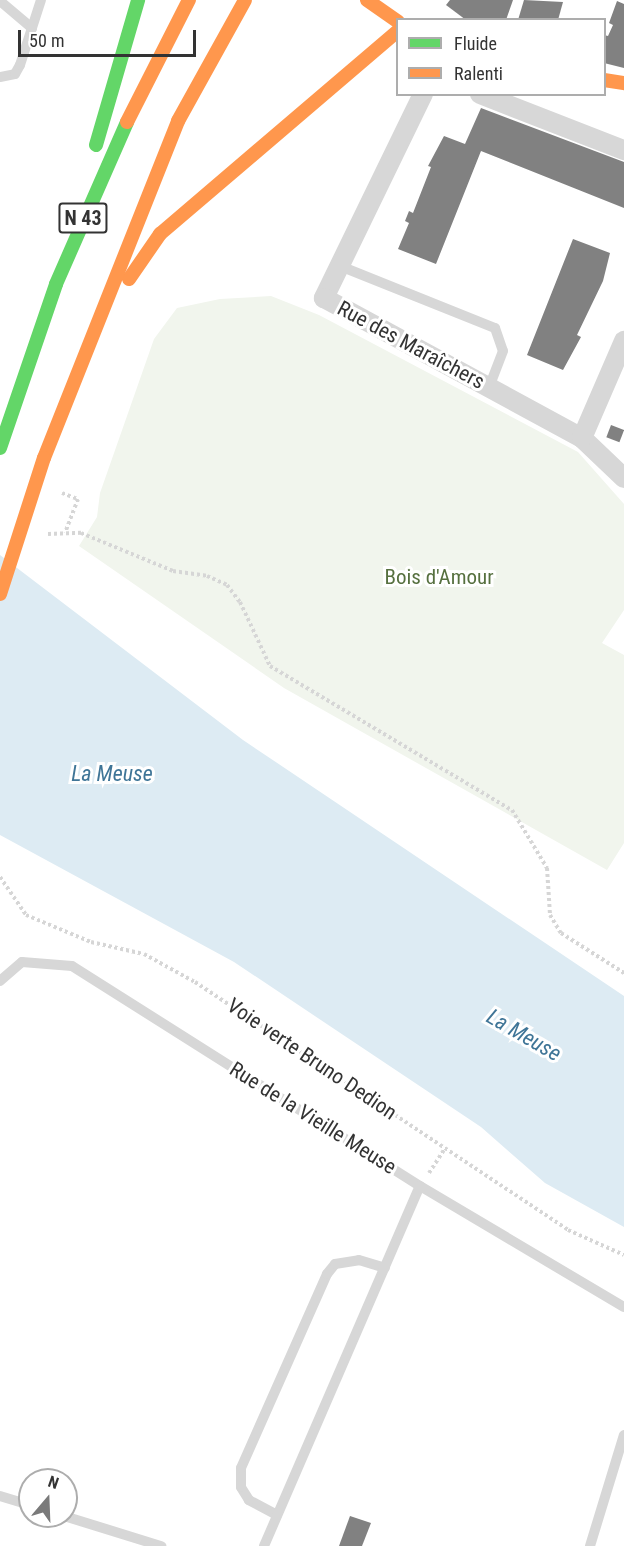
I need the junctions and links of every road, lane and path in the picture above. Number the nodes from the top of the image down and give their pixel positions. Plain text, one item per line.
1 (0, 0) edge
2 (41, 0) edge
3 (138, 0) edge
4 (189, 0) edge
5 (245, 0) edge
6 (367, 0) edge
7 (396, 21) edge
8 (32, 28) junction
9 (396, 33) edge
10 (0, 78) edge
11 (606, 80) edge
12 (624, 83) edge
13 (422, 96) edge
14 (485, 96) edge
15 (624, 150) edge
16 (340, 266) junction
17 (56, 284) junction
18 (624, 341) edge
19 (76, 372) junction
20 (489, 387) junction
21 (582, 438) junction
22 (0, 447) edge
23 (624, 478) edge
24 (78, 499) dead end
25 (0, 594) edge
26 (0, 877) edge
27 (624, 973) edge
28 (0, 981) edge
29 (445, 1148) junction
30 (420, 1186) junction
31 (624, 1255) edge
32 (385, 1268) junction
33 (624, 1307) edge
34 (624, 1435) edge
35 (0, 1496) edge
36 (18, 1501) edge
37 (277, 1515) junction
38 (78, 1520) edge
39 (161, 1546) edge
40 (264, 1546) edge
41 (590, 1546) edge

1 - 8 lane
2 - 8 lane
3 - 17 main road
4 - 17 main road, N 43
5 - 19 main road, N 43
6 - 7 main road
8 - 10 lane
9 - 19 main road
11 - 12 main road
13 - 16 street, Rue des Maraîchers
14 - 15 street
16 - 20 street, Rue des Maraîchers
16 - 20 lane
17 - 22 main road, N 43
18 - 21 street
19 - 25 main road, N 43, bridge
20 - 21 street, Rue des Maraîchers
21 - 23 street, Rue des Maraîchers
24 - 27 path
26 - 29 path, Voie verte Bruno Dedion
28 - 30 lane, Rue de la Vieille Meuse
29 - 30 path
29 - 31 path, Voie verte Bruno Dedion
30 - 32 lane
30 - 33 lane, Rue de la Vieille Meuse
32 - 37 lane
32 - 37 lane
34 - 41 lane
35 - 36 lane
37 - 40 lane
38 - 39 lane

